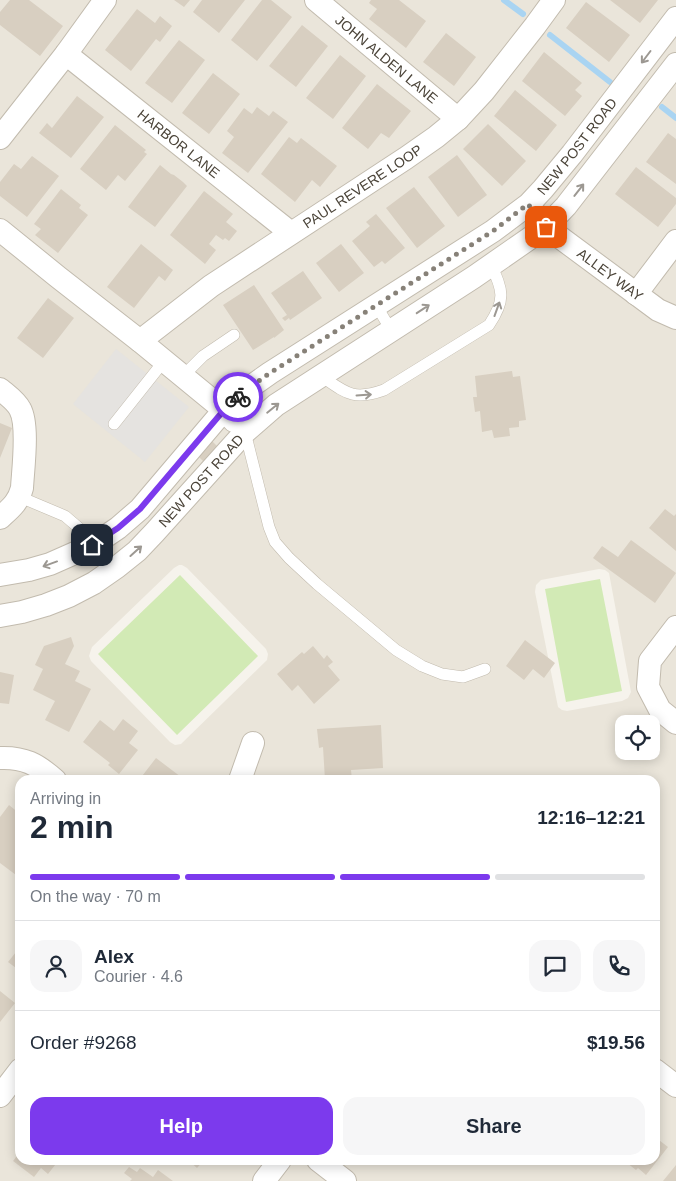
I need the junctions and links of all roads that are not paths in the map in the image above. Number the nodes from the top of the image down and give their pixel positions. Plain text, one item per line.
1 (105, 0) edge
2 (554, 0) edge
3 (323, 2) edge
4 (676, 18) edge
5 (66, 54) junction
6 (676, 64) edge
7 (458, 119) junction
8 (0, 138) edge
9 (528, 204) junction
10 (546, 227) junction
11 (0, 230) edge
12 (290, 233) junction
13 (676, 241) edge
14 (491, 264) junction
15 (636, 294) junction
16 (376, 305) junction
17 (676, 318) edge
18 (391, 330) junction
19 (234, 335) dead end
20 (140, 340) junction
21 (164, 360) junction
22 (183, 376) junction
23 (321, 376) junction
24 (0, 389) edge
25 (224, 410) junction
26 (114, 424) dead end
27 (245, 432) junction
28 (20, 497) junction
29 (0, 518) edge
30 (92, 545) junction
31 (111, 571) junction
32 (0, 575) edge
33 (0, 616) edge
34 (676, 626) edge
35 (485, 669) dead end
36 (676, 723) edge
37 (254, 742) dead end
38 (0, 758) edge
39 (49, 775) edge
40 (242, 775) edge
41 (660, 1074) edge
42 (15, 1076) edge
43 (676, 1086) edge
44 (1, 1091) edge
45 (276, 1165) edge
46 (324, 1165) edge
47 (264, 1181) edge
48 (345, 1181) edge

1 - 5 street
2 - 7 street, PAUL REVERE LOOP
3 - 7 street, JOHN ALDEN LANE
4 -> 9 street, NEW POST ROAD
5 - 8 street
5 - 12 street, HARBOR LANE
10 -> 6 street, NEW POST ROAD
7 - 12 street, PAUL REVERE LOOP
9 - 10 street, ALLEY WAY
9 - 16 street, NEW POST ROAD
10 - 14 street, NEW POST ROAD
10 - 15 street, ALLEY WAY
11 - 20 street
12 - 20 street, PAUL REVERE LOOP
13 - 15 street
18 -> 14 street, NEW POST ROAD
23 -> 14 lane
15 - 17 street, ALLEY WAY
16 - 18 lane
16 - 25 street, NEW POST ROAD
18 - 23 street, NEW POST ROAD
19 - 22 lane
20 - 21 street
21 - 22 street
21 - 26 lane
22 - 25 street
27 -> 23 street, NEW POST ROAD
24 - 28 street
25 - 27 street
25 - 30 street, NEW POST ROAD
31 -> 27 street, NEW POST ROAD
27 - 35 lane
28 - 29 street
28 - 30 lane
30 - 31 lane
30 -> 32 street, NEW POST ROAD
31 - 33 street, NEW POST ROAD
34 - 36 street
37 - 40 street
38 - 39 street
41 - 43 street
42 - 44 street
45 - 47 street
46 - 48 street

